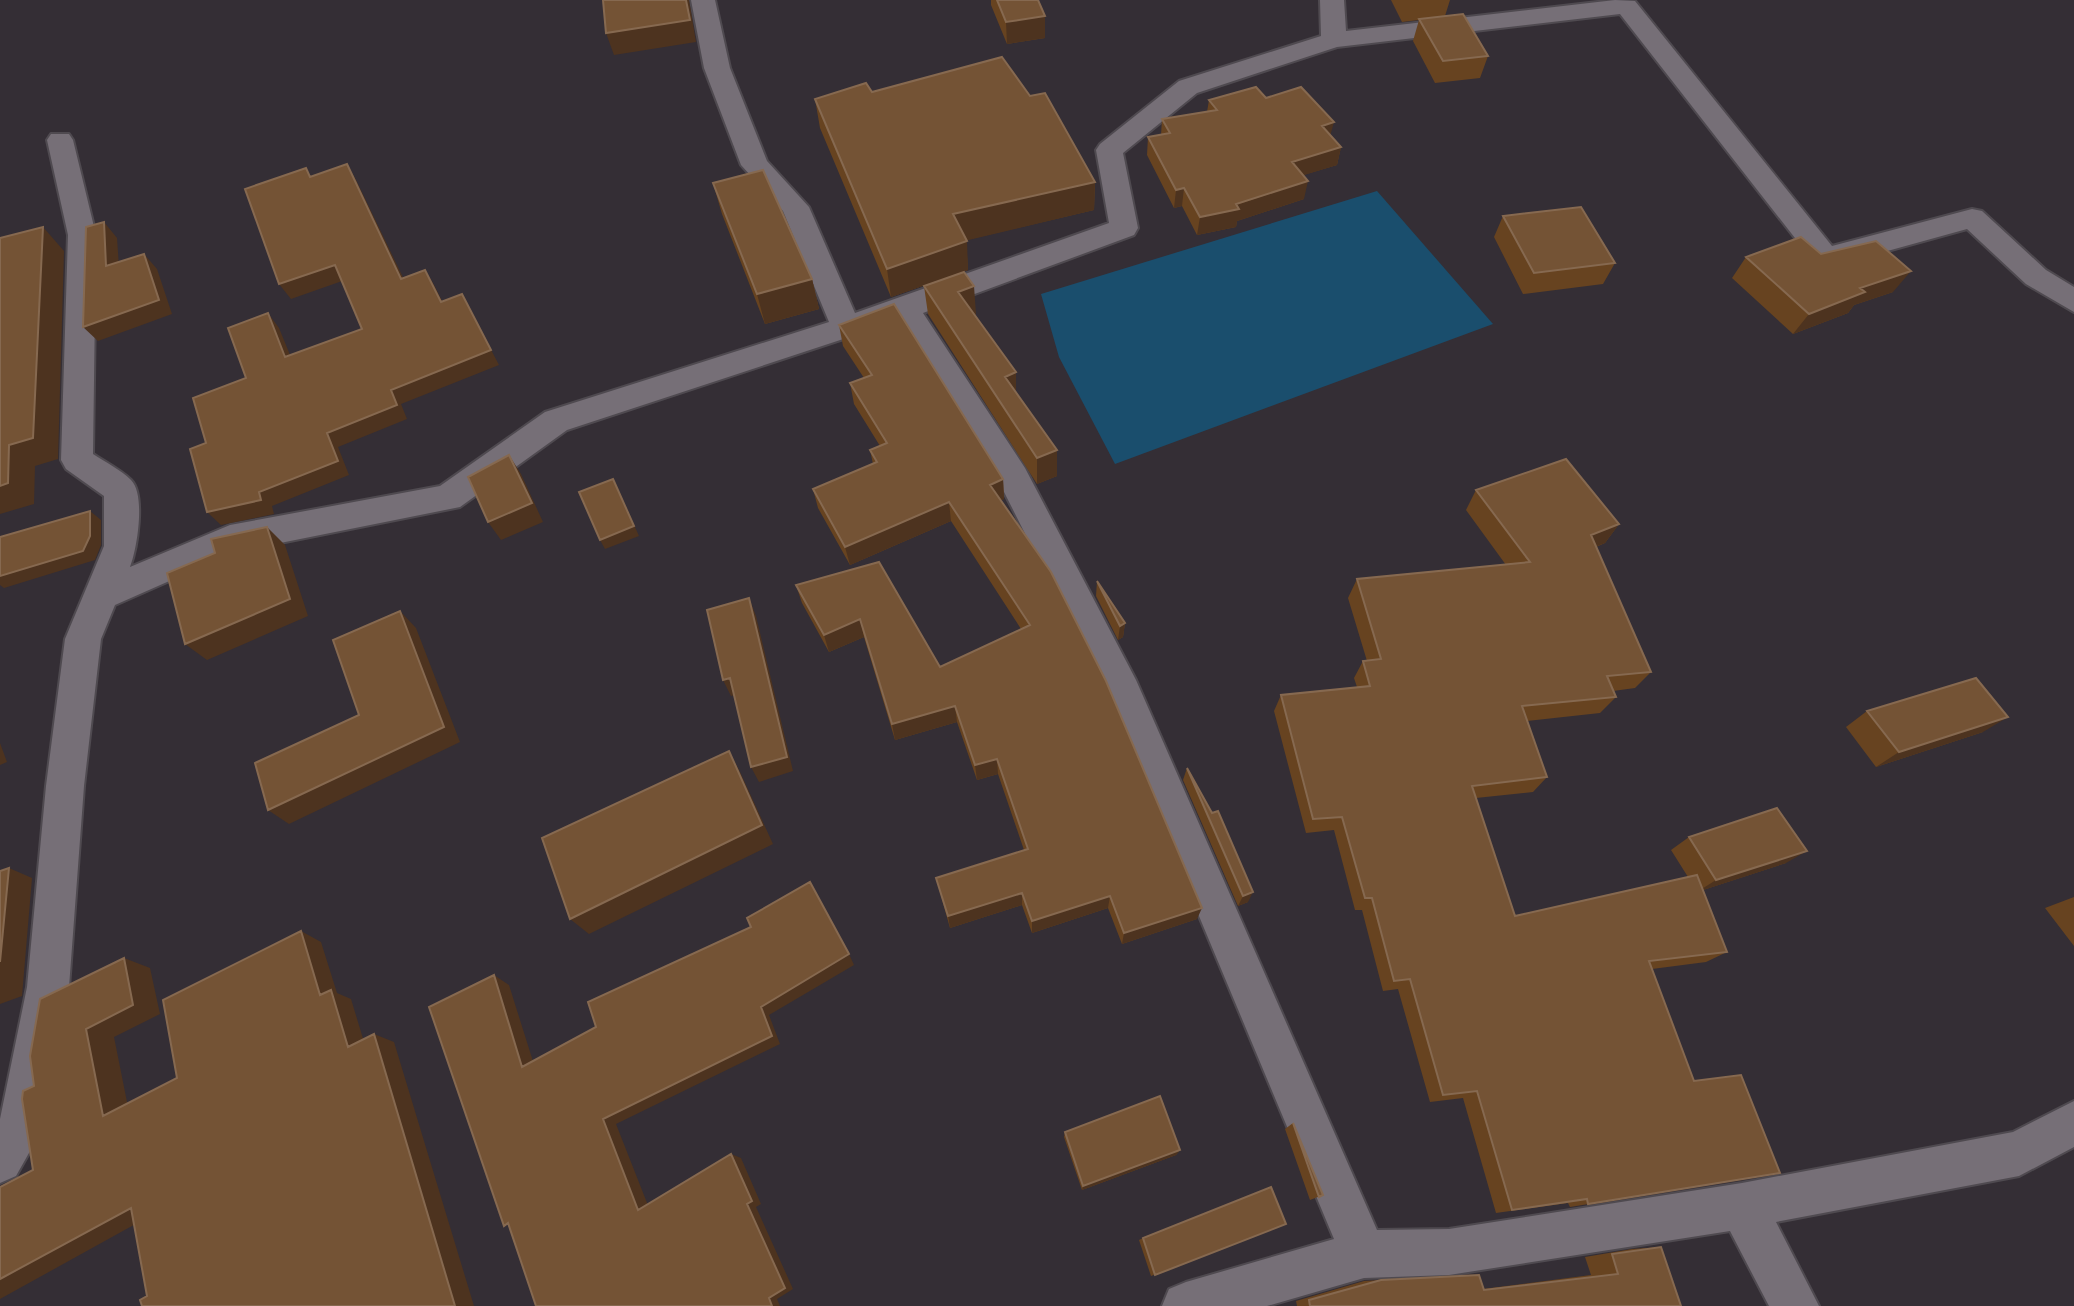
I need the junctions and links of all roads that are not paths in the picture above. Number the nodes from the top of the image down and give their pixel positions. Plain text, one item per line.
1 (703, 0) edge
2 (1332, 0) edge
3 (1334, 40) junction
4 (60, 140) dead end
5 (2074, 301) edge
6 (905, 308) junction
7 (846, 327) junction
8 (101, 595) junction
9 (2074, 1123) edge
10 (0, 1160) edge
11 (1742, 1206) junction
12 (1364, 1254) junction
13 (1186, 1306) edge
14 (1795, 1306) edge

1 - 7 street
2 - 3 street
3 - 5 street
3 - 6 street
4 - 8 street
6 - 7 street
6 - 12 street
7 - 8 street
8 - 10 street
9 - 11 street
11 - 12 street
11 - 14 street
12 - 13 street

